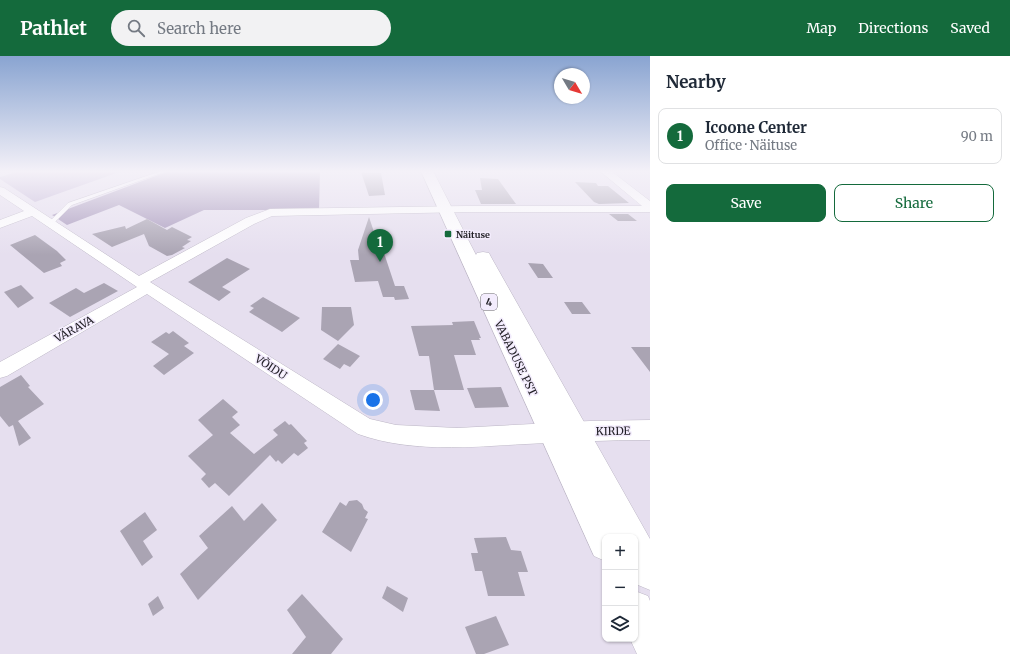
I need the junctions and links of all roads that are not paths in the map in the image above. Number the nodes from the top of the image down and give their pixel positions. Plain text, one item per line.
1 (13, 199) edge
2 (85, 199) edge
3 (445, 199) edge
4 (448, 199) edge
5 (636, 199) edge
6 (452, 209) junction
7 (648, 210) edge
8 (33, 212) junction
9 (51, 223) junction
10 (0, 224) edge
11 (143, 285) junction
12 (0, 371) edge
13 (650, 430) edge
14 (564, 433) junction
15 (629, 534) edge
16 (602, 537) edge
17 (638, 550) edge
18 (650, 573) edge
19 (638, 615) edge
20 (650, 641) edge

1 - 8 street, VÕIDU
2 - 9 lane
3 - 6 highway, VABADUSE PST / 4
4 - 6 highway, VABADUSE PST / 4
5 - 7 street
6 - 7 street
6 - 11 street
6 - 14 highway, VABADUSE PST / 4
8 - 9 street, VÕIDU
8 - 10 street
9 - 11 street, VÕIDU
11 - 12 street, VÄRAVA
11 - 14 street, VÕIDU
13 - 14 street, KIRDE
14 - 15 highway, VABADUSE PST / 4
14 - 16 highway, VABADUSE PST / 4
17 - 18 highway
19 - 20 highway

